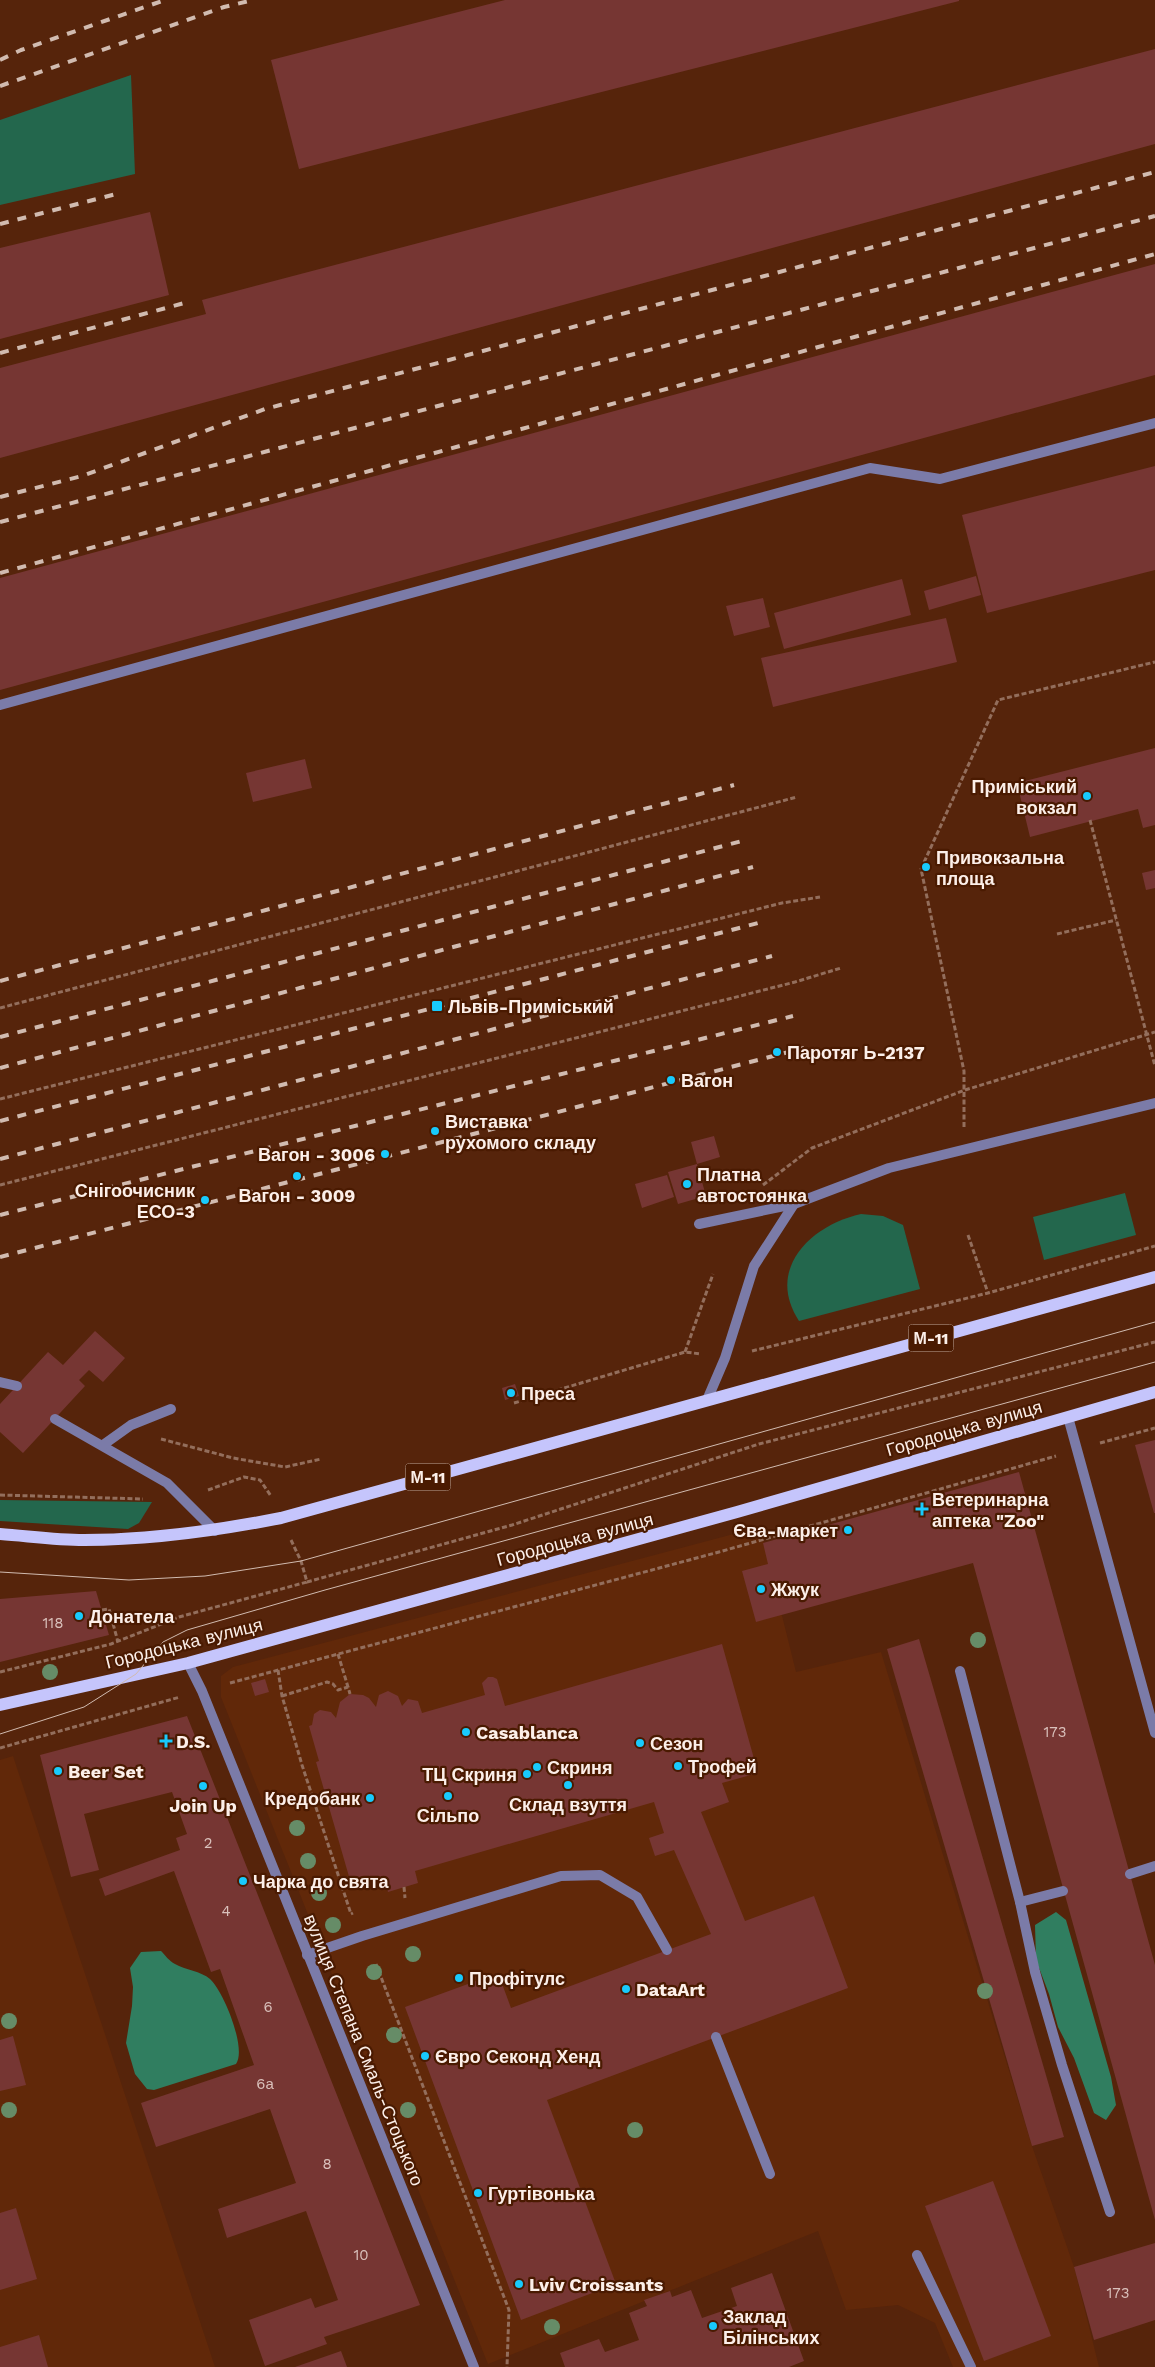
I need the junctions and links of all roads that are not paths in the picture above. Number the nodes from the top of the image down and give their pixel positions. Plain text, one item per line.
1 (1155, 423) edge
2 (0, 705) edge
3 (1155, 1103) edge
4 (794, 1204) junction
5 (699, 1224) dead end
6 (1155, 1277) edge
7 (0, 1382) edge
8 (17, 1386) dead end
9 (1155, 1392) edge
10 (707, 1400) junction
11 (171, 1409) dead end
12 (1068, 1417) junction
13 (55, 1419) dead end
14 (103, 1446) junction
15 (216, 1531) junction
16 (0, 1534) edge
17 (188, 1663) junction
18 (960, 1671) dead end
19 (0, 1705) edge
20 (1155, 1734) edge
21 (1155, 1866) edge
22 (1130, 1874) dead end
23 (1063, 1892) dead end
24 (1020, 1902) junction
25 (668, 1950) dead end
26 (307, 1955) junction
27 (716, 2037) dead end
28 (770, 2174) dead end
29 (1110, 2212) dead end
30 (917, 2255) dead end
31 (474, 2367) edge
32 (971, 2367) edge

1 - 2 street
3 - 4 street
4 - 5 street
4 - 10 street
6 - 10 main road, М-11
7 - 8 street
9 - 12 main road, Городоцька вулиця
10 - 15 main road, М-11
11 - 14 street
12 - 17 main road, Городоцька вулиця
12 - 20 street
13 - 14 street
14 - 15 street
15 - 16 main road, М-11
17 - 19 main road, Городоцька вулиця
17 - 26 street, вулиця Степана Смаль-Стоцького
18 - 24 street
21 - 22 street
23 - 24 street
24 - 29 street
25 - 26 street
26 - 31 street, вулиця Степана Смаль-Стоцького
27 - 28 street
30 - 32 street

